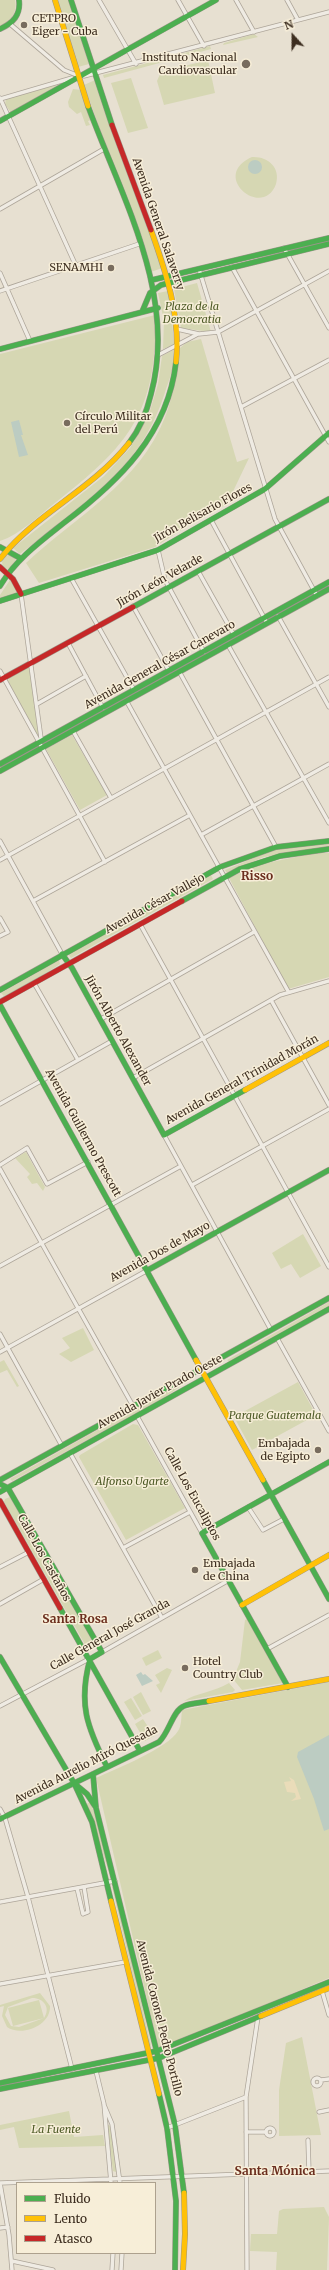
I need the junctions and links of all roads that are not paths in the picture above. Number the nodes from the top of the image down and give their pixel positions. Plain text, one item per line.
1 (55, 0) edge
2 (71, 0) edge
3 (99, 0) edge
4 (178, 0) edge
5 (216, 0) edge
6 (236, 0) edge
7 (287, 0) edge
8 (21, 1) edge
9 (329, 12) edge
10 (187, 16) junction
11 (298, 20) junction
12 (10, 24) junction
13 (0, 29) edge
14 (254, 32) junction
15 (204, 46) junction
16 (128, 50) junction
17 (136, 64) junction
18 (94, 71) junction
19 (79, 77) junction
20 (0, 98) edge
21 (9, 116) junction
22 (0, 121) edge
23 (104, 149) junction
24 (40, 186) junction
25 (0, 209) edge
26 (329, 238) edge
27 (139, 244) junction
28 (329, 244) edge
29 (284, 248) junction
30 (288, 254) junction
31 (76, 266) junction
32 (232, 267) junction
33 (329, 271) edge
34 (199, 272) junction
35 (0, 273) edge
36 (167, 276) junction
37 (152, 280) junction
38 (169, 283) junction
39 (305, 285) junction
40 (7, 289) junction
41 (154, 289) junction
42 (0, 291) edge
43 (158, 308) junction
44 (256, 311) junction
45 (142, 312) junction
46 (177, 328) junction
47 (329, 328) edge
48 (218, 332) junction
49 (199, 334) junction
50 (30, 341) junction
51 (177, 345) junction
52 (0, 349) edge
53 (160, 354) junction
54 (329, 360) edge
55 (294, 379) junction
56 (241, 407) junction
57 (327, 435) edge
58 (329, 442) edge
59 (265, 489) junction
60 (329, 499) edge
61 (211, 520) junction
62 (278, 527) junction
63 (0, 547) edge
64 (8, 550) junction
65 (158, 550) junction
66 (228, 554) junction
67 (20, 558) junction
68 (0, 559) edge
69 (0, 567) edge
70 (198, 571) junction
71 (8, 573) junction
72 (71, 578) junction
73 (0, 586) edge
74 (328, 586) edge
75 (168, 587) junction
76 (314, 591) junction
77 (21, 594) junction
78 (317, 596) junction
79 (0, 601) edge
80 (133, 606) junction
81 (276, 612) junction
82 (279, 617) junction
83 (264, 618) junction
84 (267, 624) junction
85 (98, 626) junction
86 (234, 635) junction
87 (68, 643) junction
88 (228, 645) junction
89 (204, 652) junction
90 (31, 663) junction
91 (0, 671) edge
92 (169, 671) junction
93 (180, 672) junction
94 (86, 676) junction
95 (329, 677) edge
96 (2, 678) edge
97 (316, 684) junction
98 (134, 690) junction
99 (127, 702) junction
100 (37, 704) junction
101 (329, 707) edge
102 (103, 708) junction
103 (266, 712) junction
104 (73, 731) junction
105 (217, 740) junction
106 (40, 742) junction
107 (43, 748) junction
108 (0, 764) edge
109 (329, 764) edge
110 (164, 769) junction
111 (0, 771) edge
112 (304, 778) junction
113 (111, 798) junction
114 (254, 806) junction
115 (190, 815) junction
116 (79, 816) junction
117 (329, 823) edge
118 (201, 835) junction
119 (0, 841) edge
120 (329, 841) edge
121 (276, 847) junction
122 (329, 849) edge
123 (8, 856) junction
124 (0, 860) edge
125 (104, 862) junction
126 (220, 867) junction
127 (224, 877) junction
128 (33, 901) junction
129 (0, 918) edge
130 (140, 924) junction
131 (254, 932) junction
132 (0, 935) edge
133 (62, 954) junction
134 (69, 963) junction
135 (170, 979) junction
136 (329, 981) edge
137 (34, 983) junction
138 (0, 990) edge
139 (288, 991) junction
140 (271, 1000) junction
141 (0, 1002) edge
142 (0, 1006) edge
143 (101, 1019) junction
144 (203, 1039) junction
145 (112, 1040) junction
146 (329, 1043) edge
147 (303, 1058) junction
148 (78, 1060) junction
149 (133, 1078) junction
150 (42, 1080) junction
151 (234, 1096) junction
152 (0, 1104) edge
153 (329, 1105) edge
154 (329, 1108) edge
155 (164, 1135) junction
156 (261, 1146) junction
157 (88, 1162) junction
158 (0, 1164) edge
159 (181, 1166) junction
160 (0, 1169) edge
161 (329, 1170) edge
162 (192, 1184) junction
163 (287, 1193) junction
164 (111, 1204) junction
165 (218, 1231) junction
166 (42, 1243) junction
167 (0, 1266) edge
168 (329, 1267) edge
169 (148, 1270) junction
170 (329, 1298) edge
171 (78, 1309) junction
172 (329, 1310) edge
173 (271, 1330) junction
174 (0, 1334) edge
175 (277, 1338) junction
176 (8, 1348) junction
177 (0, 1352) edge
178 (226, 1355) junction
179 (230, 1364) junction
180 (202, 1368) junction
181 (208, 1377) junction
182 (179, 1381) junction
183 (184, 1390) junction
184 (133, 1406) junction
185 (137, 1416) junction
186 (329, 1431) edge
187 (62, 1446) junction
188 (70, 1453) junction
189 (329, 1462) edge
190 (0, 1480) edge
191 (0, 1484) edge
192 (8, 1488) junction
193 (0, 1492) edge
194 (270, 1495) junction
195 (0, 1501) edge
196 (248, 1507) junction
197 (190, 1512) junction
198 (284, 1519) junction
199 (202, 1533) junction
200 (124, 1548) junction
201 (29, 1552) junction
202 (329, 1555) edge
203 (311, 1565) junction
204 (0, 1568) edge
205 (44, 1579) junction
206 (228, 1580) junction
207 (329, 1599) edge
208 (0, 1604) edge
209 (242, 1605) junction
210 (329, 1615) edge
211 (162, 1618) junction
212 (267, 1649) junction
213 (102, 1652) junction
214 (0, 1656) edge
215 (90, 1659) junction
216 (329, 1679) edge
217 (288, 1687) junction
218 (22, 1695) junction
219 (0, 1706) edge
220 (140, 1752) junction
221 (107, 1767) junction
222 (93, 1774) junction
223 (74, 1783) junction
224 (92, 1800) junction
225 (86, 1806) junction
226 (96, 1808) junction
227 (0, 1809) edge
228 (2, 1818) edge
229 (115, 1881) junction
230 (106, 1883) junction
231 (84, 1887) junction
232 (77, 1888) junction
233 (28, 1897) junction
234 (0, 1902) edge
235 (125, 1962) junction
236 (47, 1976) junction
237 (329, 1982) edge
238 (0, 1984) edge
239 (329, 1988) edge
240 (322, 1991) junction
241 (329, 2015) edge
242 (258, 2017) junction
243 (157, 2051) junction
244 (148, 2053) junction
245 (159, 2058) junction
246 (150, 2060) junction
247 (72, 2069) junction
248 (96, 2071) junction
249 (329, 2079) edge
250 (321, 2080) dead end
251 (0, 2083) edge
252 (0, 2089) edge
253 (246, 2097) junction
254 (104, 2104) junction
255 (329, 2110) edge
256 (319, 2112) dead end
257 (104, 2124) junction
258 (112, 2124) junction
259 (175, 2125) junction
260 (166, 2128) junction
261 (246, 2132) junction
262 (266, 2132) dead end
263 (308, 2140) dead end
264 (329, 2171) edge
265 (309, 2172) junction
266 (246, 2174) junction
267 (174, 2176) junction
268 (183, 2176) junction
269 (111, 2181) edge
270 (120, 2181) edge
271 (56, 2182) edge
272 (0, 2183) edge
273 (16, 2183) edge
274 (8, 2227) junction
275 (0, 2228) edge
276 (113, 2254) edge
277 (122, 2254) edge
278 (12, 2261) junction
279 (12, 2270) edge
280 (53, 2270) edge
281 (112, 2270) edge
282 (121, 2270) edge
283 (175, 2270) edge
284 (183, 2270) edge
285 (247, 2270) edge

1 - 19 main road
2 - 18 main road, Avenida General Salaverry
3 - 16 street
4 - 10 street
5 - 10 main road
6 - 14 street
7 - 11 street
8 - 12 main road
9 - 11 street
10 - 15 street
10 - 16 main road
11 - 14 street
12 - 13 main road
12 - 19 street
14 - 15 street
15 - 17 street
16 - 17 street
16 - 18 main road
17 - 18 street
18 - 19 main road
18 - 36 main road, Avenida General Salaverry
19 - 20 street
19 - 21 main road
19 - 23 main road
20 - 21 street
21 - 22 main road
21 - 24 street
23 - 24 street
23 - 27 main road
24 - 25 street
24 - 31 street
26 - 29 main road
27 - 31 street
27 - 37 main road
28 - 30 main road
29 - 30 street
29 - 34 main road
30 - 32 main road
30 - 39 street
31 - 40 street
32 - 34 main road
32 - 44 street
33 - 39 street
34 - 36 main road
34 - 38 main road
34 - 48 street
35 - 40 street
36 - 37 main road
36 - 38 main road, Avenida General Salaverry
37 - 41 main road
38 - 41 main road
38 - 46 main road, Avenida General Salaverry
39 - 44 street
39 - 47 street
40 - 42 street
40 - 50 street
41 - 43 main road
41 - 45 main road
43 - 45 main road
43 - 53 main road
44 - 48 street
44 - 55 street
45 - 50 main road
46 - 49 street
46 - 51 main road, Avenida General Salaverry
48 - 49 street
48 - 56 street
49 - 51 street
50 - 52 main road
51 - 53 street
51 - 67 main road, Avenida General Salaverry
53 - 64 main road
54 - 55 street
55 - 56 street
55 - 57 street
56 - 59 street
57 - 58 street
57 - 59 main road, Jirón Belisario Flores
59 - 61 main road, Jirón Belisario Flores
59 - 62 street
60 - 62 main road, Jirón León Velarde
61 - 65 main road, Jirón Belisario Flores
61 - 66 street
62 - 66 main road, Jirón León Velarde
62 - 76 street
63 - 64 main road
64 - 67 main road
64 - 68 main road
65 - 72 main road, Jirón Belisario Flores
65 - 75 street
66 - 70 main road, Jirón León Velarde
66 - 83 street
67 - 71 main road, Avenida General Salaverry
69 - 71 main road
70 - 75 main road, Jirón León Velarde
70 - 86 street
71 - 73 main road, Avenida General Salaverry
71 - 77 main road
72 - 77 main road, Jirón Belisario Flores
72 - 85 street
74 - 76 main road, Avenida General César Canevaro
74 - 78 main road, Avenida General César Canevaro
75 - 80 main road, Jirón León Velarde
75 - 89 street
76 - 78 street
76 - 81 main road, Avenida General César Canevaro
77 - 79 main road, Jirón Belisario Flores
77 - 90 street
78 - 82 main road, Avenida General César Canevaro
80 - 85 main road, Jirón León Velarde
80 - 92 street
81 - 82 street
81 - 83 main road, Avenida General César Canevaro
82 - 84 main road, Avenida General César Canevaro
82 - 97 street
83 - 84 street
83 - 86 main road, Avenida General César Canevaro
84 - 88 main road, Avenida General César Canevaro
85 - 87 main road, Jirón León Velarde
85 - 98 street
86 - 89 main road, Avenida General César Canevaro
87 - 90 main road, Jirón León Velarde
87 - 94 street
88 - 93 main road, Avenida General César Canevaro
88 - 103 street
89 - 92 main road, Avenida General César Canevaro
90 - 96 main road, Jirón León Velarde
90 - 100 street
91 - 96 street
92 - 98 main road, Avenida General César Canevaro
93 - 99 main road, Avenida General César Canevaro
93 - 105 street
94 - 100 street
94 - 102 street
95 - 97 street
96 - 106 street
97 - 101 street
97 - 103 street
98 - 102 main road, Avenida General César Canevaro
99 - 104 main road, Avenida General César Canevaro
99 - 110 street
100 - 106 street
102 - 106 main road, Avenida General César Canevaro
103 - 105 street
103 - 112 street
104 - 107 main road, Avenida General César Canevaro
104 - 113 street
105 - 110 street
105 - 114 street
106 - 107 street
106 - 108 main road, Avenida General César Canevaro
107 - 111 main road, Avenida General César Canevaro
107 - 116 street
109 - 112 street
110 - 113 street
110 - 115 street
112 - 114 street
112 - 117 street
113 - 116 street
114 - 118 street
114 - 121 street
115 - 118 street
115 - 125 street
116 - 123 street
116 - 125 street
118 - 126 street
119 - 123 street, Jirón Alberto Alexander
120 - 121 main road, Avenida César Vallejo
121 - 126 main road, Avenida César Vallejo
122 - 127 main road, Avenida César Vallejo
123 - 124 street
123 - 128 street, Jirón Alberto Alexander
125 - 128 street
126 - 127 street
126 - 133 main road, Avenida César Vallejo
127 - 130 main road, Avenida César Vallejo
127 - 131 street
128 - 133 street, Jirón Alberto Alexander
129 - 132 street
130 - 134 main road, Avenida César Vallejo
130 - 135 street
131 - 135 street
131 - 139 street
133 - 134 main road, Jirón Alberto Alexander
133 - 138 main road, Avenida César Vallejo
134 - 137 main road, Avenida César Vallejo
134 - 143 main road, Jirón Alberto Alexander
135 - 143 street
135 - 144 street
136 - 139 street
137 - 141 main road, Avenida César Vallejo
137 - 148 street
139 - 140 street
140 - 144 street
140 - 147 street
142 - 150 main road, Avenida Guillermo Prescott
143 - 145 main road, Jirón Alberto Alexander
144 - 149 street
144 - 151 street
145 - 148 street
145 - 149 main road, Jirón Alberto Alexander
146 - 147 main road, Avenida General Trinidad Morán
147 - 151 main road, Avenida General Trinidad Morán
147 - 153 street
148 - 150 street
149 - 155 main road, Jirón Alberto Alexander
150 - 152 street
150 - 157 main road, Avenida Guillermo Prescott
151 - 155 main road, Avenida General Trinidad Morán
151 - 156 street
154 - 156 street
155 - 159 street, Jirón Alberto Alexander
156 - 162 street
156 - 163 street
157 - 158 street
157 - 164 main road, Avenida Guillermo Prescott
159 - 162 street, Jirón Alberto Alexander
159 - 164 street
160 - 166 street
161 - 163 main road, Avenida Dos de Mayo
162 - 165 street, Jirón Alberto Alexander
163 - 165 main road, Avenida Dos de Mayo
163 - 168 street
164 - 166 street
164 - 169 main road, Avenida Guillermo Prescott
165 - 169 main road, Avenida Dos de Mayo
165 - 173 street, Jirón Alberto Alexander
166 - 167 street
166 - 171 street
169 - 171 street, Avenida Dos de Mayo
169 - 180 main road, Avenida Guillermo Prescott
170 - 173 main road, Avenida Javier Prado Oeste
171 - 176 street, Avenida Dos de Mayo
171 - 184 street
172 - 175 main road, Avenida Javier Prado Oeste
173 - 178 main road, Avenida Javier Prado Oeste
174 - 176 street
175 - 179 main road, Avenida Javier Prado Oeste
175 - 186 street
176 - 177 street, Avenida Dos de Mayo
176 - 187 street
178 - 179 main road
178 - 180 main road, Avenida Javier Prado Oeste
179 - 181 main road, Avenida Javier Prado Oeste
180 - 181 main road, Avenida Guillermo Prescott
180 - 182 main road, Avenida Javier Prado Oeste
181 - 183 main road, Avenida Javier Prado Oeste
181 - 194 main road, Avenida Guillermo Prescott
182 - 183 main road
182 - 184 main road, Avenida Javier Prado Oeste
183 - 185 main road, Avenida Javier Prado Oeste
184 - 187 main road, Avenida Javier Prado Oeste
185 - 188 main road, Avenida Javier Prado Oeste
185 - 197 street, Calle Los Eucaliptos
187 - 190 main road, Avenida Javier Prado Oeste
188 - 192 main road, Avenida Javier Prado Oeste
188 - 200 street
189 - 194 main road
191 - 192 main road
192 - 193 main road, Avenida Javier Prado Oeste
192 - 213 main road, Calle Los Castaños
194 - 196 main road
194 - 198 main road, Avenida Guillermo Prescott
195 - 201 main road, Calle Los Castaños
196 - 198 street
196 - 199 main road
197 - 199 street, Calle Los Eucaliptos
197 - 200 street
198 - 203 main road, Avenida Guillermo Prescott
199 - 206 main road, Calle Los Eucaliptos
200 - 211 street
201 - 204 street
201 - 205 main road, Calle Los Castaños
202 - 203 main road
203 - 207 main road, Avenida Guillermo Prescott
203 - 209 main road
205 - 208 street
205 - 215 main road, Calle Los Castaños
206 - 209 main road, Calle Los Eucaliptos
206 - 211 street, Calle General José Granda
209 - 212 main road, Calle Los Eucaliptos
210 - 212 street
211 - 213 street, Calle General José Granda
212 - 217 main road, Calle Los Eucaliptos
213 - 215 main road, Calle General José Granda
214 - 218 main road
215 - 218 street, Calle General José Granda
215 - 220 main road, Calle Los Castaños
215 - 221 main road
216 - 217 main road, Avenida Aurelio Miró Quesada
217 - 220 main road, Avenida Aurelio Miró Quesada
218 - 219 street, Calle General José Granda
218 - 223 main road
220 - 221 main road, Avenida Aurelio Miró Quesada
221 - 222 main road, Avenida Aurelio Miró Quesada
222 - 223 main road, Avenida Aurelio Miró Quesada
222 - 226 main road, Avenida Coronel Pedro Portillo
223 - 224 main road
223 - 225 main road, Avenida Coronel Pedro Portillo
223 - 228 main road, Avenida Aurelio Miró Quesada
224 - 225 main road
224 - 226 main road
225 - 230 main road, Avenida Coronel Pedro Portillo
226 - 229 main road, Avenida Coronel Pedro Portillo
227 - 228 street
228 - 233 street
229 - 230 street
229 - 243 main road, Avenida Coronel Pedro Portillo
230 - 231 street
230 - 235 main road, Avenida Coronel Pedro Portillo
231 - 232 street
231 - 232 street
232 - 233 street
233 - 234 street
233 - 236 street
235 - 236 street
235 - 244 main road, Avenida Coronel Pedro Portillo
236 - 238 street
236 - 247 street
237 - 243 main road
239 - 240 main road
240 - 241 street
240 - 242 main road
242 - 245 main road
242 - 253 street
243 - 244 main road
243 - 245 main road, Avenida Coronel Pedro Portillo
244 - 246 main road, Avenida Coronel Pedro Portillo
244 - 247 main road
245 - 246 main road
245 - 259 main road, Avenida Coronel Pedro Portillo
246 - 248 main road
246 - 260 main road, Avenida Coronel Pedro Portillo
247 - 251 main road
248 - 252 main road
248 - 254 street
249 - 250 street
253 - 259 street
253 - 261 street
254 - 257 street
254 - 258 street
255 - 256 street
257 - 258 street
257 - 269 street
258 - 270 street
259 - 260 street
259 - 268 main road, Avenida Coronel Pedro Portillo
260 - 267 main road, Avenida Coronel Pedro Portillo
261 - 262 street
261 - 266 street
263 - 265 street
264 - 265 street
265 - 266 street
266 - 268 street
266 - 285 street
267 - 268 street
267 - 270 street
267 - 283 main road, Avenida Coronel Pedro Portillo
268 - 284 main road, Avenida Coronel Pedro Portillo
269 - 270 street
269 - 271 street
272 - 273 street
272 - 274 street
274 - 275 street
274 - 278 street
276 - 281 street
277 - 282 street
278 - 279 street
278 - 280 street

